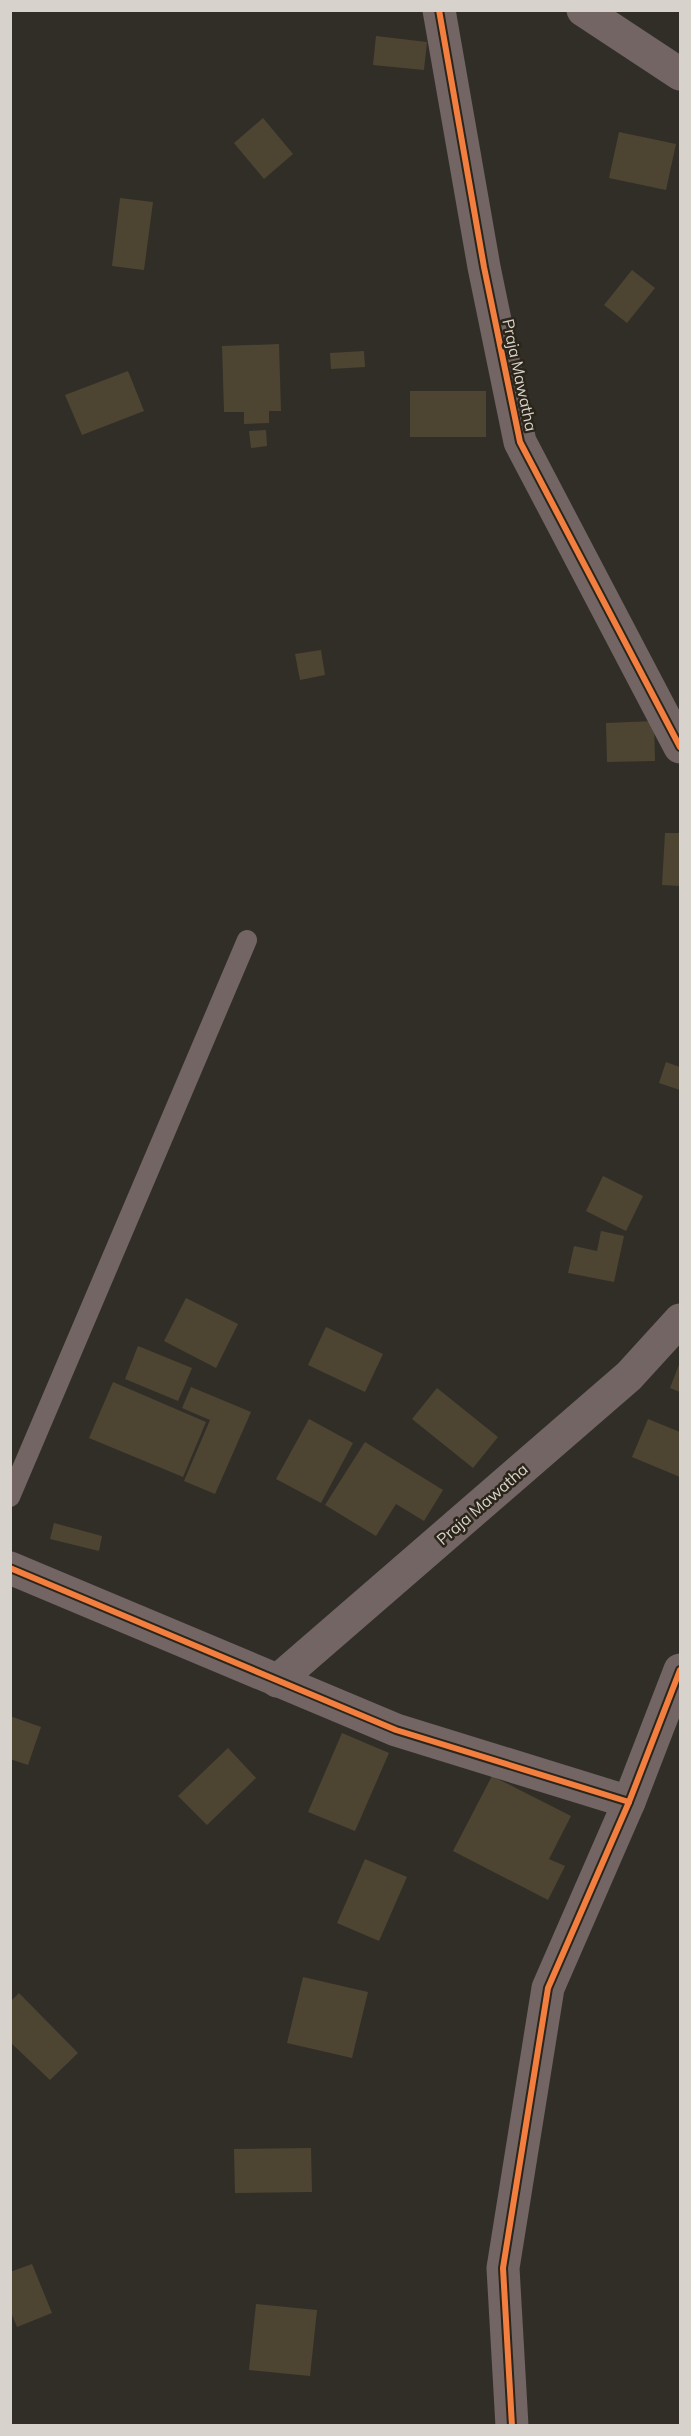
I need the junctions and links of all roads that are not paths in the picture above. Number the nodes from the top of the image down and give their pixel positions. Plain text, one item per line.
1 (439, 10) edge
2 (583, 10) edge
3 (681, 74) edge
4 (681, 747) edge
5 (247, 940) dead end
6 (681, 1320) edge
7 (10, 1497) edge
8 (10, 1568) edge
9 (681, 1670) edge
10 (277, 1681) junction
11 (629, 1802) junction
12 (512, 2426) edge

1 - 4 street, Praja Mawatha
2 - 3 street
5 - 7 lane
6 - 10 street, Praja Mawatha
8 - 10 street
9 - 11 street
10 - 11 street
11 - 12 street

